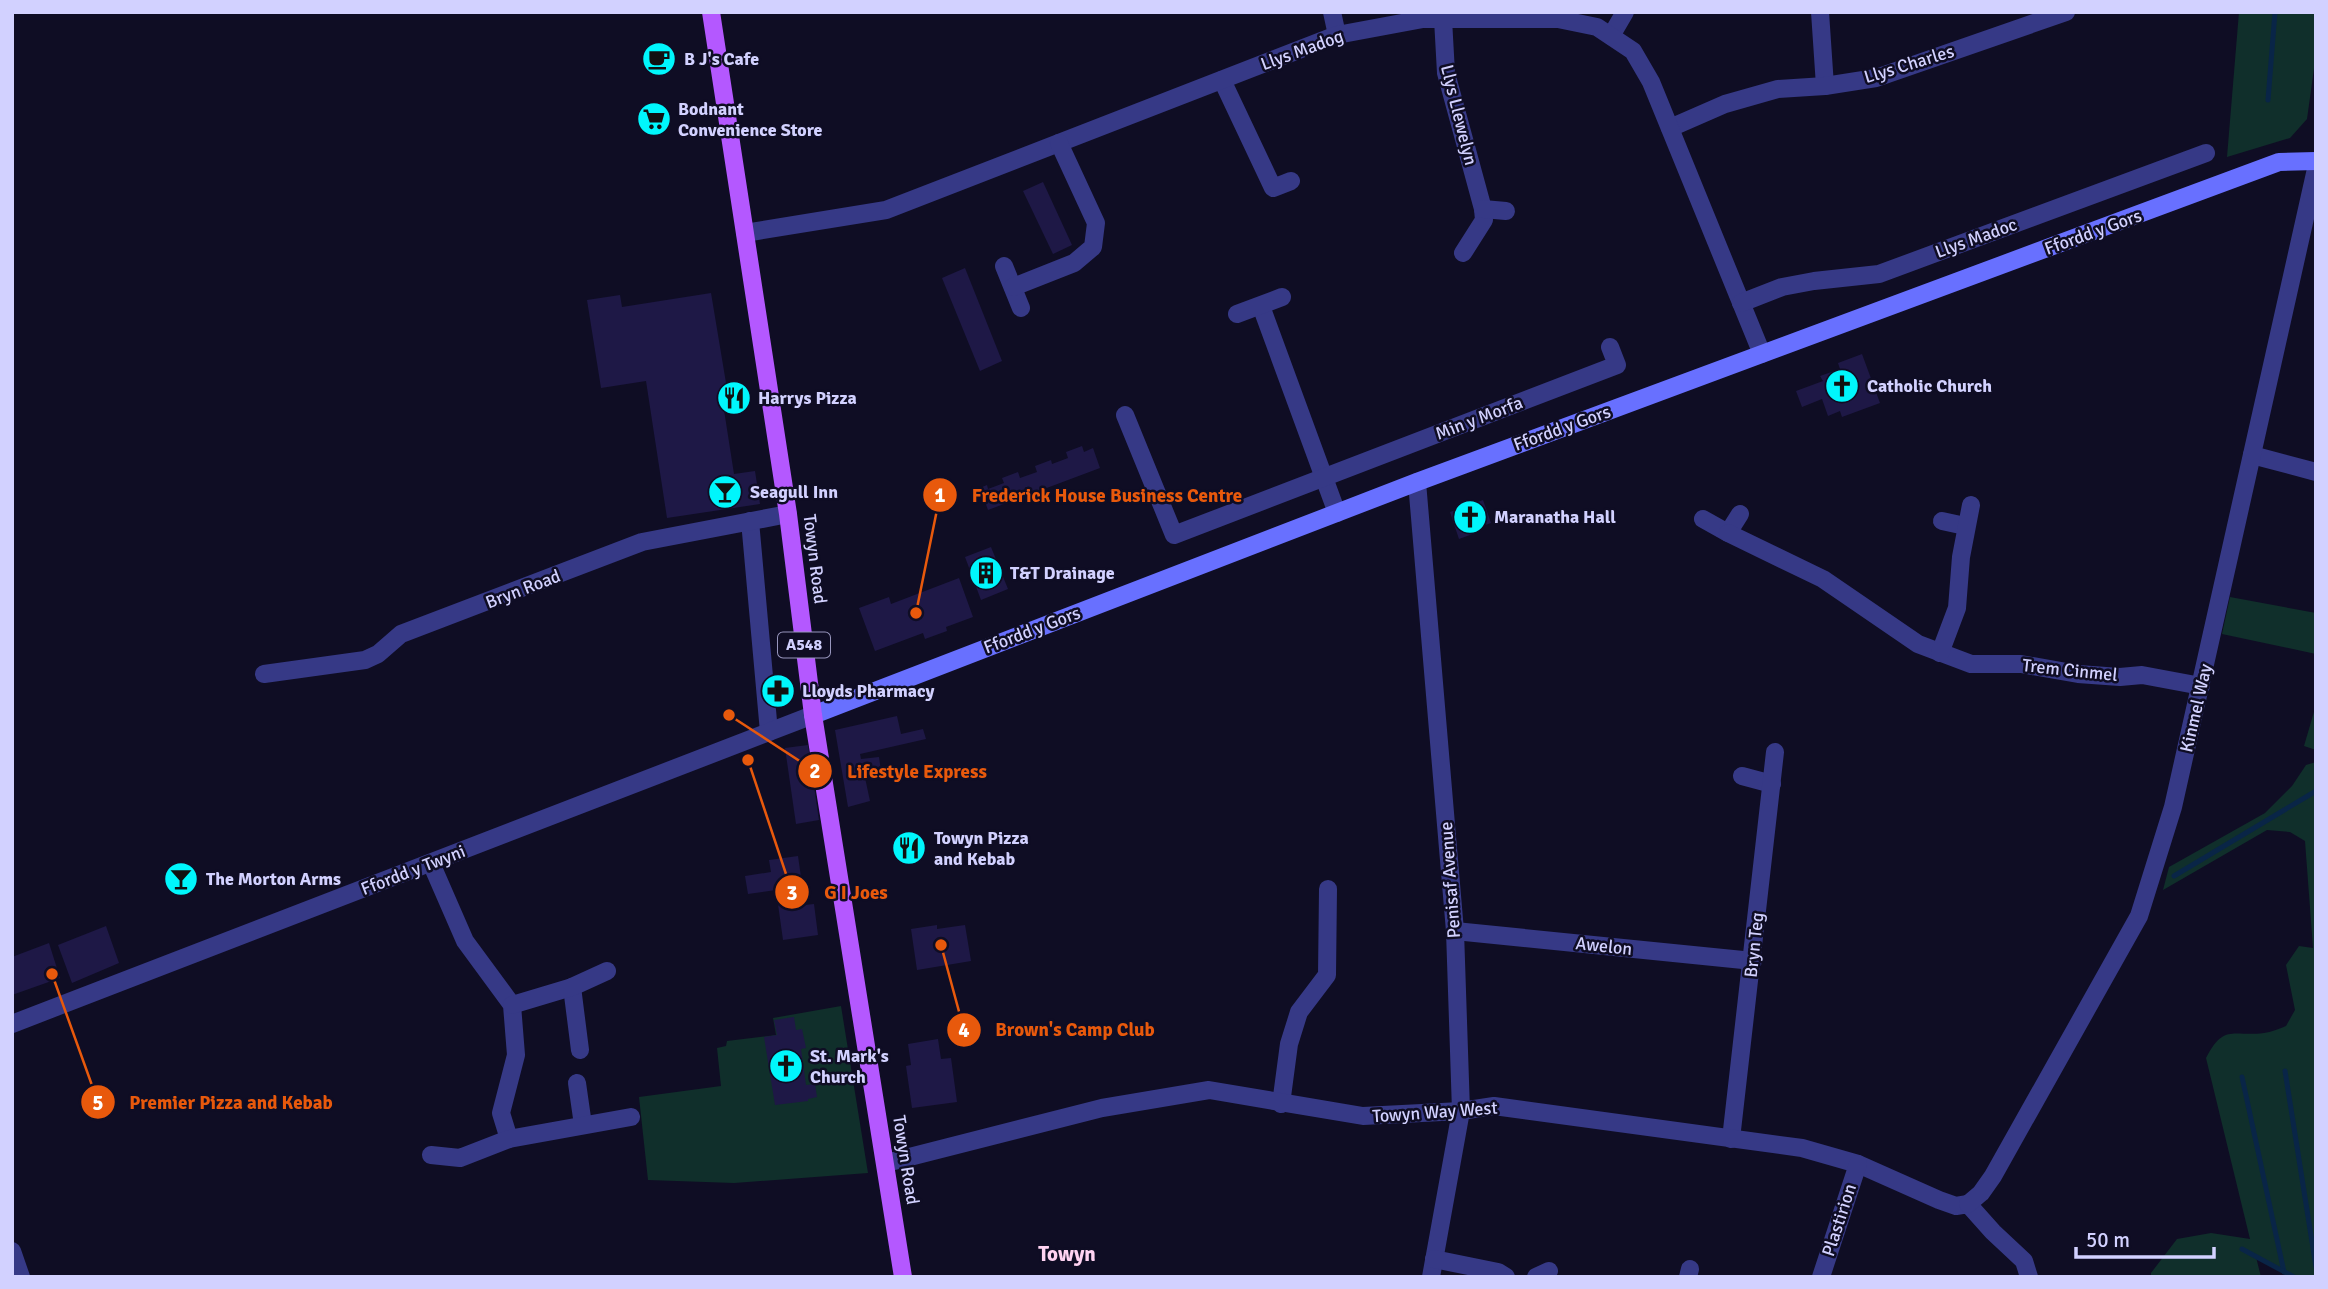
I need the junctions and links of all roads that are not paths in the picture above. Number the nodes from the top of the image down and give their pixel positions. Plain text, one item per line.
1 (712, 12) edge
2 (1332, 12) edge
3 (1625, 12) edge
4 (1820, 12) edge
5 (2066, 12) edge
6 (1443, 19) junction
7 (1337, 35) junction
8 (1611, 36) junction
9 (1222, 80) junction
10 (1825, 86) junction
11 (1670, 128) junction
12 (1059, 143) junction
13 (2206, 153) dead end
14 (2316, 161) edge
15 (2316, 169) edge
16 (1291, 181) dead end
17 (1483, 209) junction
18 (1506, 211) dead end
19 (745, 233) junction
20 (1463, 253) dead end
21 (1004, 266) dead end
22 (1013, 287) junction
23 (1282, 297) dead end
24 (1741, 303) junction
25 (1261, 306) junction
26 (1021, 308) dead end
27 (1237, 314) dead end
28 (1610, 347) dead end
29 (1762, 354) junction
30 (1125, 415) dead end
31 (2252, 455) junction
32 (2316, 472) edge
33 (1324, 477) junction
34 (1417, 482) junction
35 (1971, 505) dead end
36 (1338, 513) junction
37 (788, 514) junction
38 (1740, 514) dead end
39 (1703, 519) dead end
40 (750, 521) junction
41 (1942, 521) dead end
42 (1965, 526) junction
43 (1728, 533) junction
44 (1940, 653) junction
45 (264, 674) dead end
46 (2201, 686) junction
47 (813, 715) junction
48 (769, 732) junction
49 (1775, 752) dead end
50 (1742, 776) dead end
51 (1772, 783) junction
52 (431, 863) junction
53 (1328, 889) dead end
54 (1455, 931) junction
55 (1752, 961) junction
56 (607, 971) dead end
57 (572, 987) junction
58 (512, 1005) junction
59 (12, 1024) edge
60 (580, 1050) dead end
61 (577, 1083) dead end
62 (1281, 1104) junction
63 (1461, 1111) junction
64 (631, 1116) dead end
65 (583, 1125) junction
66 (509, 1139) junction
67 (1731, 1139) junction
68 (886, 1163) junction
69 (1858, 1164) junction
70 (446, 1176) dead end
71 (1968, 1204) junction
72 (12, 1251) edge
73 (1433, 1268) edge
74 (899, 1276) edge
75 (21, 1277) edge
76 (1506, 1277) edge
77 (1821, 1277) edge
78 (2029, 1277) edge

1 - 19 main road, Towyn Road / A548
2 - 7 street
3 - 8 street
4 - 10 street
5 - 10 street, Llys Charles
6 - 7 street, Llys Madog
6 - 8 street, Llys Madog
6 - 17 street, Llys Llewelyn
7 - 9 street, Llys Madog
8 - 11 street, Llys Madog
9 - 12 street, Llys Madog
9 - 16 street
10 - 11 street, Llys Charles
11 - 24 street, Llys Madog
12 - 19 street, Llys Madog
12 - 22 street
13 - 24 street, Llys Madoc
14 - 29 street, Ffordd y Gors
15 - 31 street, Kinmel Way
17 - 18 street
17 - 20 street
19 - 37 main road, Towyn Road / A548
21 - 22 street
22 - 26 street
23 - 25 street
24 - 29 street, Llys Madog
25 - 27 street
25 - 33 street
28 - 33 street, Min y Morfa
29 - 34 street, Ffordd y Gors
30 - 33 street, Min y Morfa
31 - 32 street
31 - 46 street, Kinmel Way
33 - 36 street
34 - 36 street, Ffordd y Gors
34 - 54 street, Penisaf Avenue
35 - 42 street
36 - 47 street, Ffordd y Gors
37 - 40 street, Bryn Road
37 - 47 main road, Towyn Road / A548
38 - 43 street
39 - 43 street, Trem Cinmel
40 - 45 street, Bryn Road
40 - 48 street
41 - 42 street
42 - 44 street
43 - 44 street, Trem Cinmel
44 - 46 street, Trem Cinmel
46 - 71 street, Kinmel Way
47 - 48 street, Ffordd y Twyni
47 - 68 main road, Towyn Road / A548
48 - 52 street, Ffordd y Twyni
49 - 51 street, Bryn Teg
50 - 51 street
51 - 55 street, Bryn Teg
52 - 58 street
52 - 59 street, Ffordd y Twyni
53 - 62 street
54 - 55 street, Awelon
54 - 63 street, Penisaf Avenue
55 - 67 street, Bryn Teg
56 - 57 street
57 - 58 street
57 - 60 street
58 - 66 street
61 - 65 street
62 - 63 street, Towyn Way West
62 - 68 street, Towyn Way West
63 - 67 street, Towyn Way West
63 - 73 street, Penisaf Avenue
64 - 65 street
65 - 66 street
66 - 70 street
67 - 69 street, Towyn Way West
68 - 74 main road, Towyn Road / A548
69 - 71 street, Towyn Way West
69 - 77 street, Plastirion
71 - 78 street
72 - 75 street
73 - 76 street

